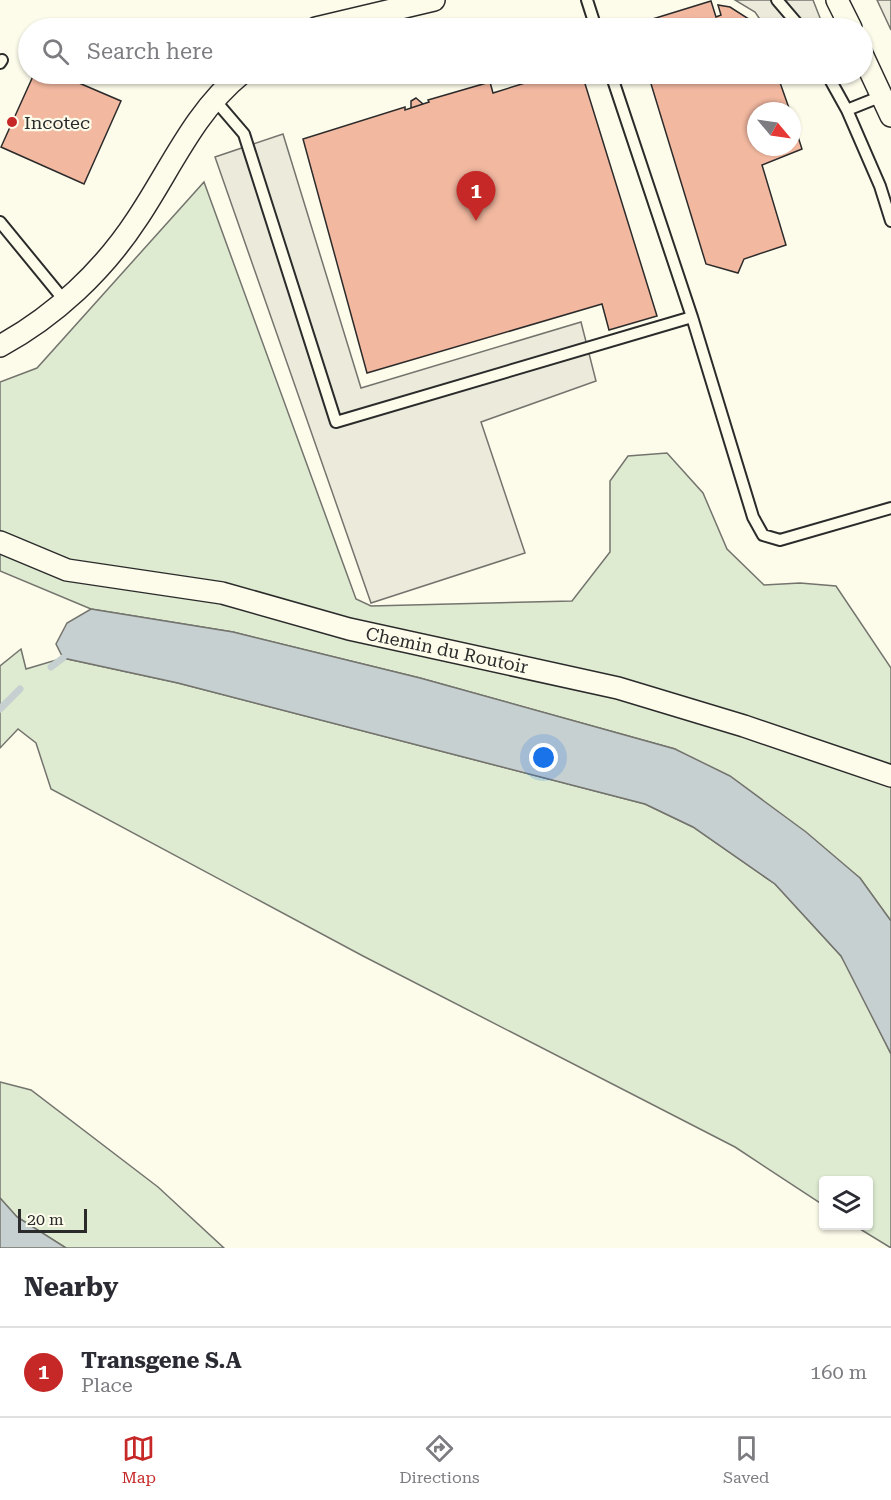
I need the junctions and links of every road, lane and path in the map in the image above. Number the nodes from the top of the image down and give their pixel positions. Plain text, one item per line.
1 (434, 0) edge
2 (586, 0) edge
3 (777, 0) edge
4 (837, 0) edge
5 (358, 18) edge
6 (592, 18) edge
7 (792, 18) edge
8 (845, 18) edge
9 (873, 77) edge
10 (230, 84) edge
11 (614, 84) edge
12 (833, 84) edge
13 (882, 96) junction
14 (214, 99) junction
15 (847, 110) junction
16 (891, 116) edge
17 (891, 221) edge
18 (0, 222) edge
19 (64, 300) junction
20 (692, 317) junction
21 (0, 346) edge
22 (891, 508) edge
23 (0, 542) edge
24 (891, 776) edge

1 - 5 street
2 - 6 lane
3 - 7 lane
4 - 8 street
9 - 13 street
10 - 14 street
11 - 20 lane
12 - 15 lane
13 - 15 lane
13 - 16 street
14 - 19 street
14 - 20 lane
15 - 17 lane
18 - 19 lane
19 - 21 street
20 - 22 lane
23 - 24 street, Chemin du Routoir

